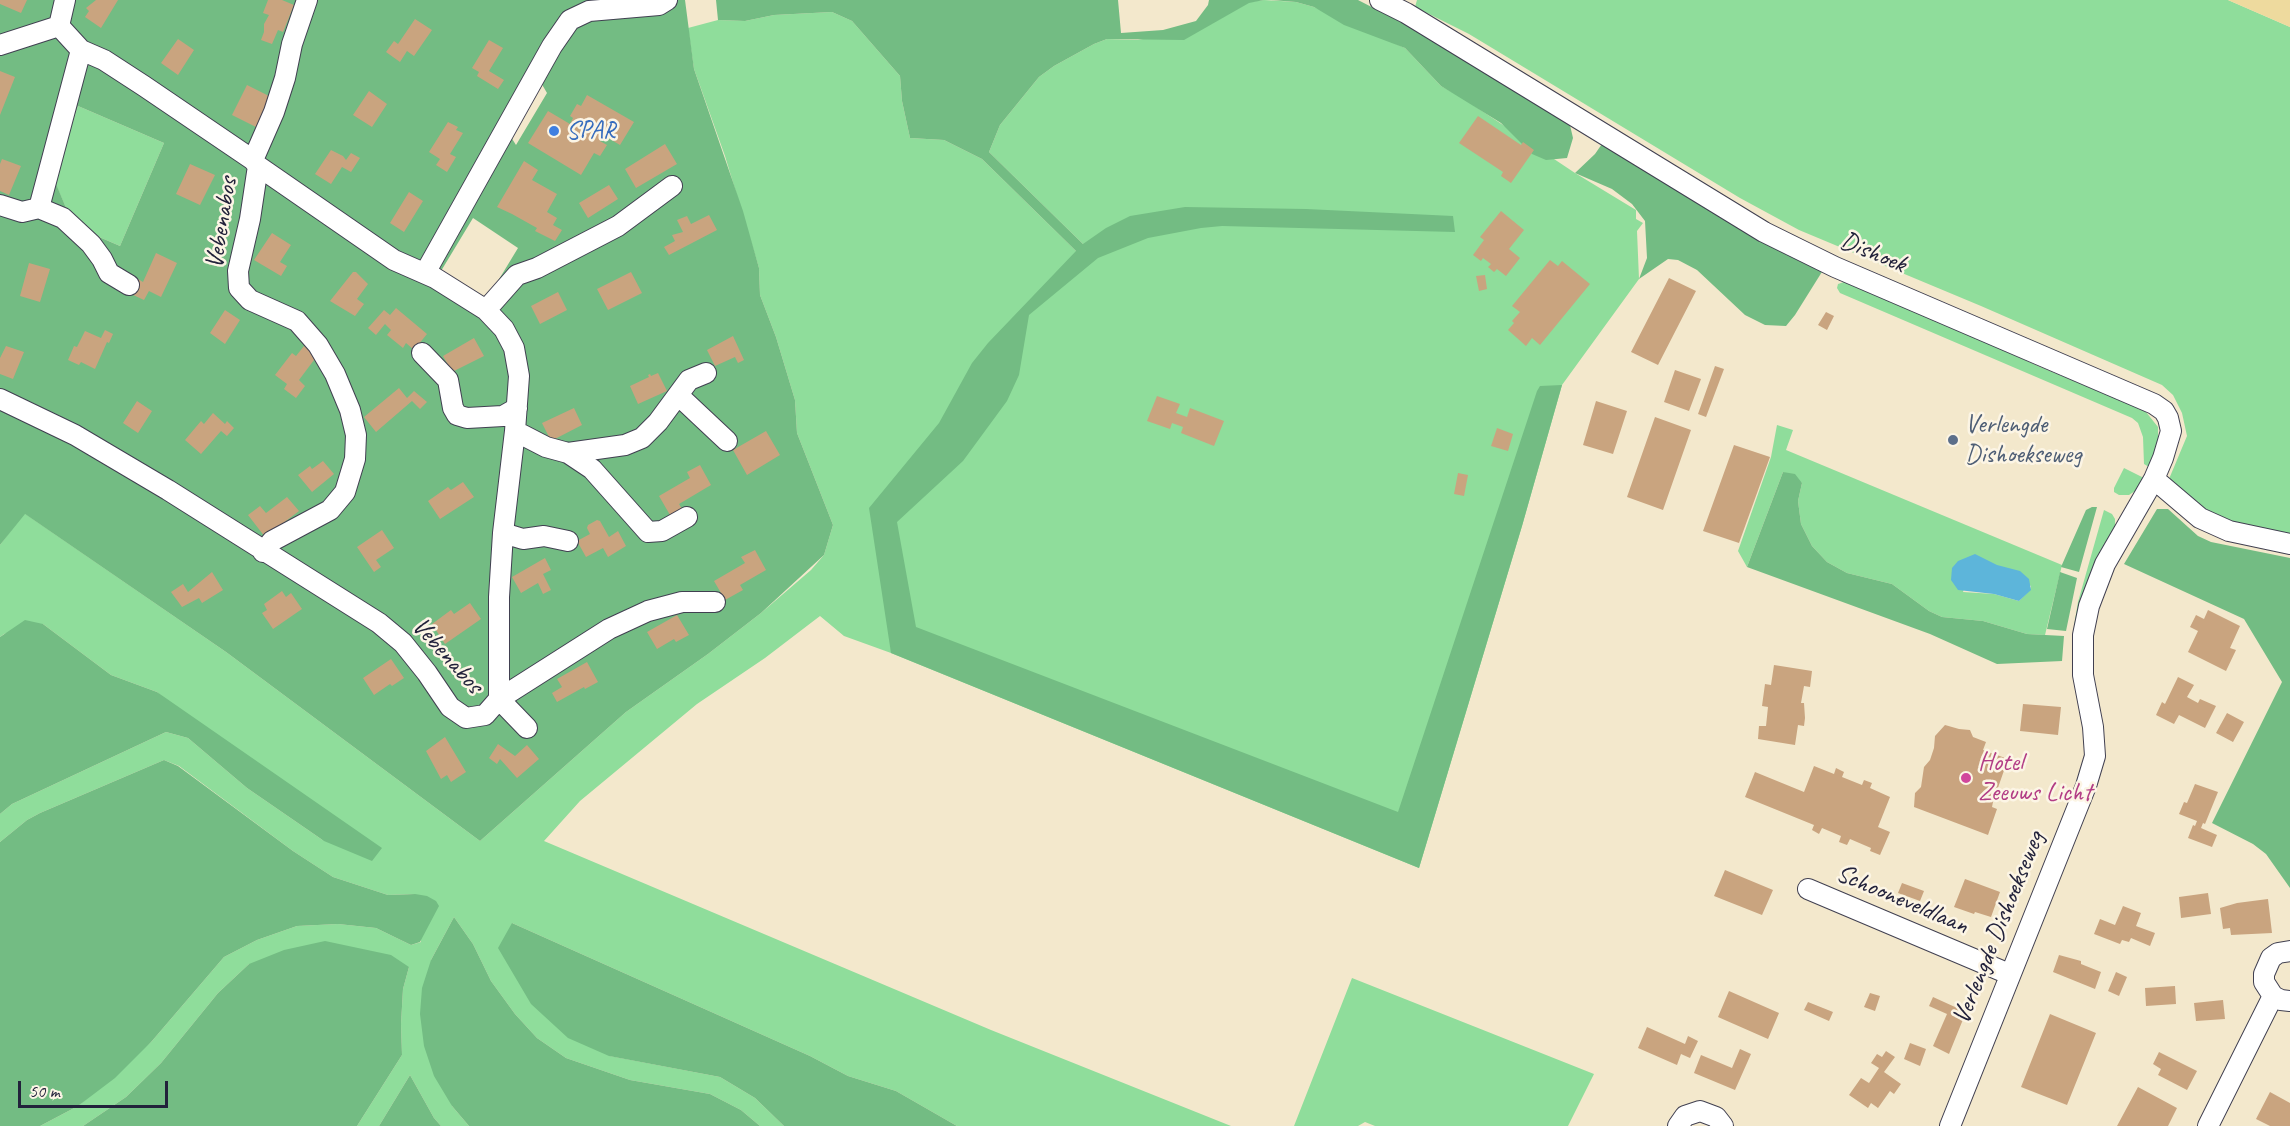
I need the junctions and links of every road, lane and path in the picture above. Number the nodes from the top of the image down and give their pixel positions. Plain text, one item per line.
1 (65, 0) edge
2 (307, 0) edge
3 (667, 0) edge
4 (1380, 0) edge
5 (59, 26) junction
6 (0, 45) edge
7 (81, 50) junction
8 (256, 163) junction
9 (672, 186) dead end
10 (0, 205) edge
11 (39, 208) junction
12 (425, 273) junction
13 (129, 285) dead end
14 (486, 310) junction
15 (422, 353) dead end
16 (706, 373) dead end
17 (678, 395) junction
18 (0, 399) edge
19 (516, 408) junction
20 (515, 432) junction
21 (727, 441) dead end
22 (568, 453) junction
23 (2154, 479) junction
24 (687, 517) dead end
25 (503, 533) junction
26 (568, 541) dead end
27 (2290, 544) edge
28 (263, 552) junction
29 (715, 602) dead end
30 (499, 699) junction
31 (526, 728) dead end
32 (1808, 890) dead end
33 (2290, 951) edge
34 (2009, 974) junction
35 (2282, 999) edge
36 (1678, 1126) edge
37 (1723, 1126) edge
38 (1950, 1126) edge
39 (2208, 1126) edge

1 - 5 street
2 - 8 street, Vebenabos
3 - 12 street
4 - 23 street, Dishoek
5 - 6 street
5 - 7 street, Vebenabos
7 - 8 street, Vebenabos
7 - 11 street
8 - 12 street, Vebenabos
8 - 28 street, Vebenabos
9 - 14 street
10 - 11 street
11 - 13 street
12 - 14 street, Vebenabos
14 - 19 street, Vebenabos
15 - 19 street
16 - 17 street
17 - 21 street
17 - 22 street
18 - 28 street, Vebenabos
19 - 20 street, Vebenabos
20 - 22 street
20 - 25 street, Vebenabos
22 - 24 street
23 - 27 street
23 - 34 street, Verlengde Dishoekseweg
25 - 26 street
25 - 30 street, Vebenabos
28 - 30 street, Vebenabos
29 - 30 street, Vebenabos
30 - 31 street, Vebenabos
32 - 34 street, Schooneveldlaan
33 - 35 street
34 - 38 street, Verlengde Dishoekseweg
35 - 39 street
36 - 37 street

